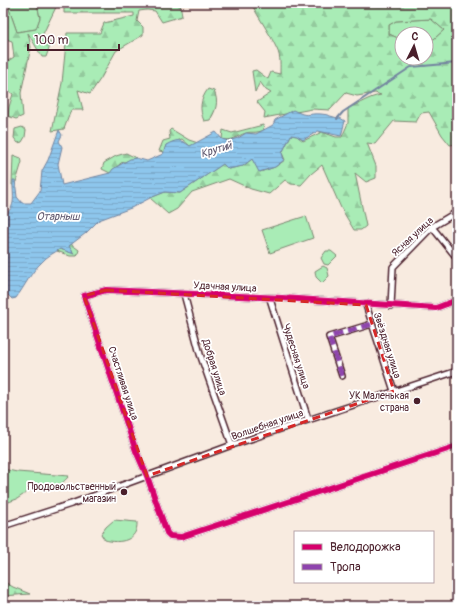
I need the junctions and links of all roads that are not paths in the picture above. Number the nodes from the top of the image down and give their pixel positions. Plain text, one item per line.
1 (457, 212) edge
2 (432, 227) junction
3 (457, 258) edge
4 (184, 294) junction
5 (84, 296) joint
6 (270, 299) junction
7 (457, 300) edge
8 (366, 305) junction
9 (391, 306) junction
10 (372, 324) junction
11 (457, 371) edge
12 (342, 376) dead end
13 (394, 391) junction
14 (308, 419) junction
15 (232, 445) junction
16 (457, 446) edge
17 (147, 476) junction
18 (3, 526) edge

1 - 2 street, Ясная улица
2 - 3 street
2 - 9 street, Ясная улица
4 - 5 street, Удачная улица
4 - 6 street, Удачная улица
4 - 15 street, Добрая улица
5 - 17 street, Счастливая улица
6 - 8 street, Удачная улица
6 - 14 street, Чудесная улица
7 - 9 street, Удачная улица
8 - 9 street, Удачная улица
8 - 10 street, Звёздная улица
10 - 12 street
10 - 13 street, Звёздная улица
11 - 13 street, Волшебная улица
13 - 14 street, Волшебная улица
14 - 15 street, Волшебная улица
15 - 17 street, Волшебная улица
16 - 17 street, Счастливая улица
17 - 18 street, Волшебная улица

